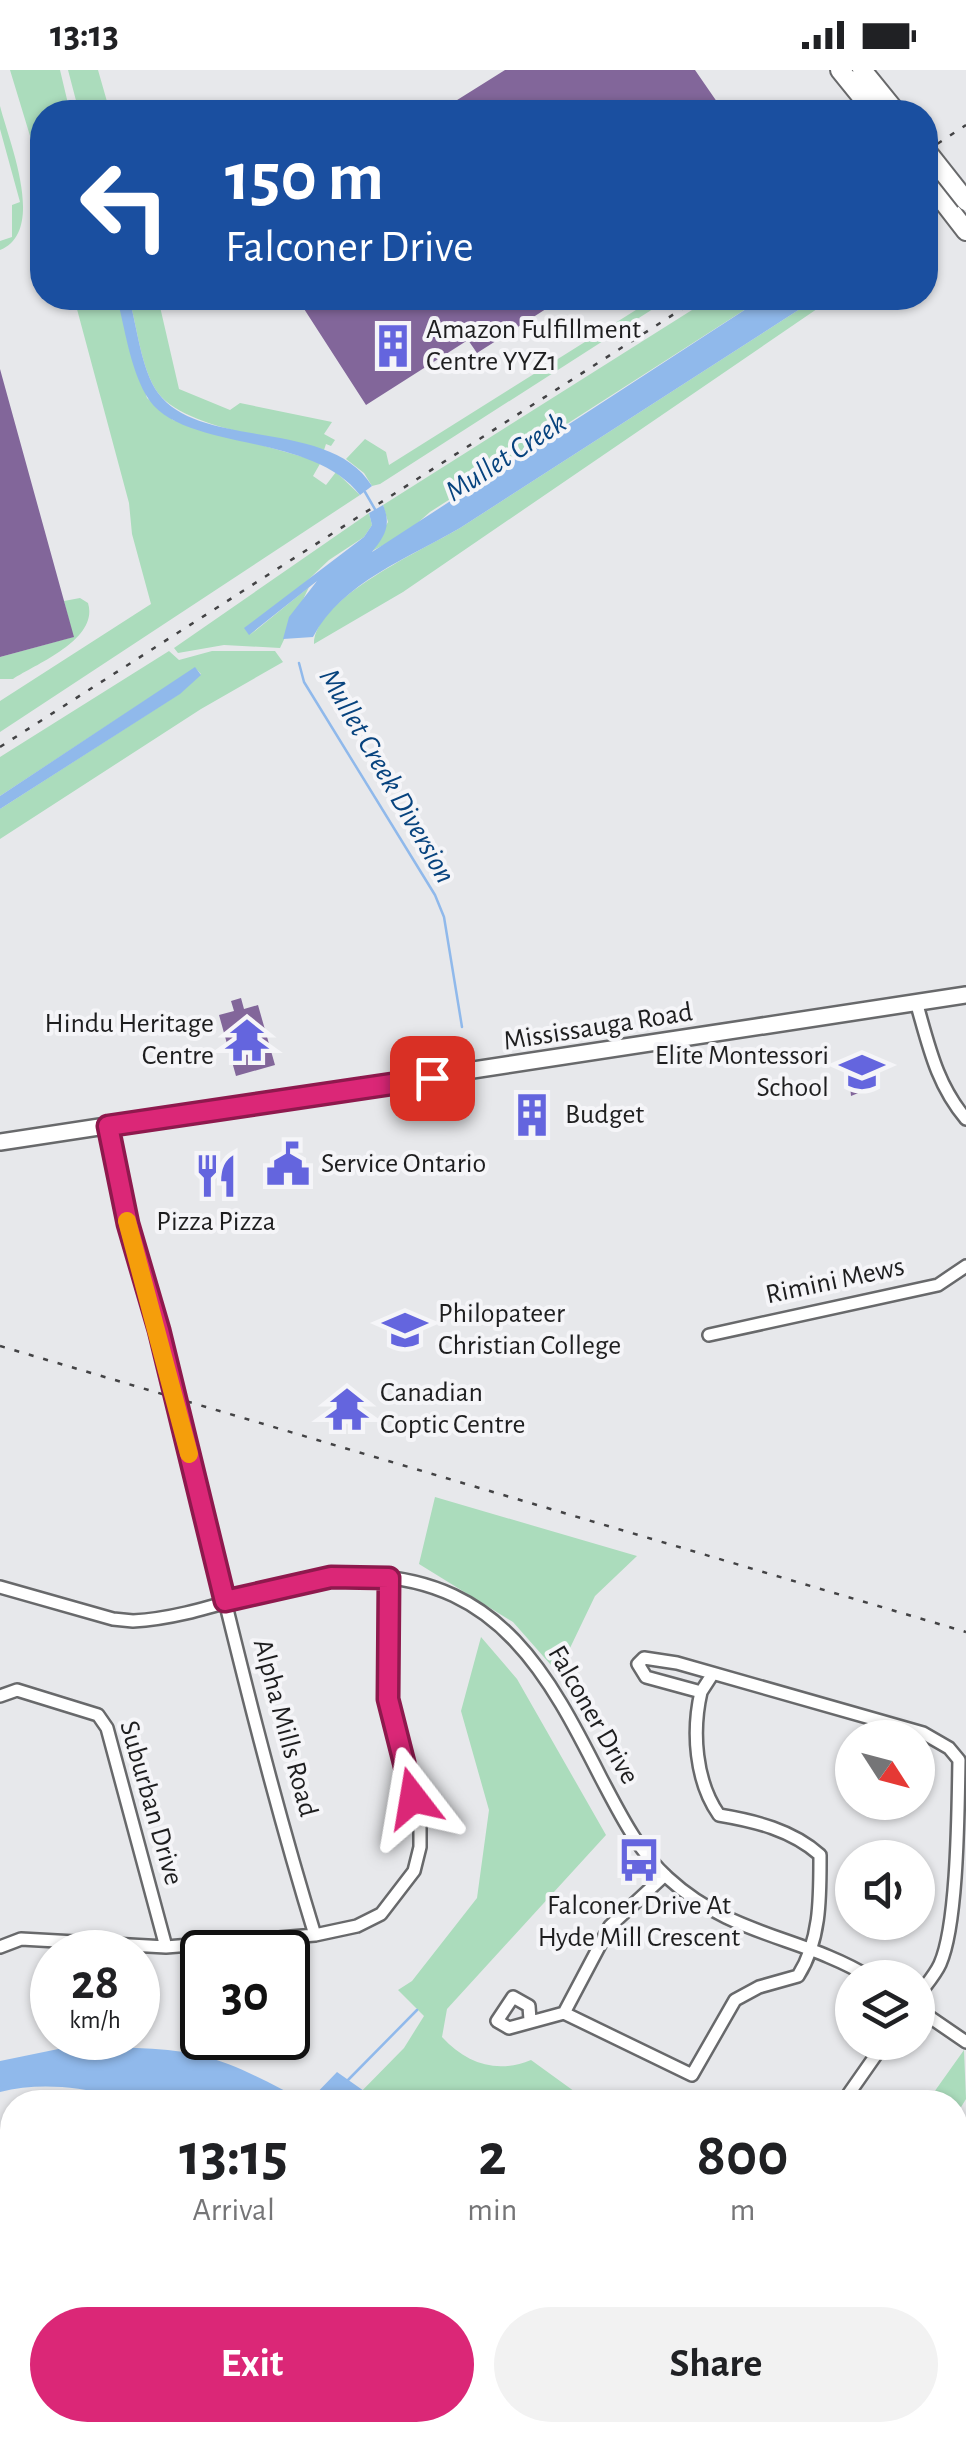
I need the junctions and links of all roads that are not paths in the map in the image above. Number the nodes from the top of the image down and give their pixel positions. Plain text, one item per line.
1 (840, 70) edge
2 (862, 70) edge
3 (875, 100) edge
4 (881, 100) edge
5 (938, 165) edge
6 (938, 195) edge
7 (966, 201) edge
8 (966, 231) edge
9 (966, 995) edge
10 (917, 1005) junction
11 (966, 1119) edge
12 (108, 1126) junction
13 (0, 1142) edge
14 (966, 1266) edge
15 (709, 1335) dead end
16 (389, 1578) junction
17 (0, 1587) edge
18 (225, 1601) junction
19 (712, 1675) junction
20 (701, 1692) junction
21 (0, 1696) edge
22 (665, 1875) junction
23 (315, 1934) junction
24 (0, 1947) edge
25 (166, 1947) junction
26 (809, 1952) junction
27 (835, 1963) edge
28 (935, 1973) edge
29 (564, 2013) junction
30 (530, 2020) dead end
31 (935, 2021) edge
32 (966, 2042) edge
33 (872, 2060) edge
34 (851, 2090) edge

1 - 3 main road
2 - 4 main road
5 - 7 main road, bridge
6 - 8 main road
9 - 10 main road, Mississauga Road
10 - 11 street
10 - 12 main road, Mississauga Road
12 - 13 main road, Mississauga Road
12 - 18 street, Alpha Mills Road
14 - 15 street, Rimini Mews
16 - 18 street, Falconer Drive
16 - 22 street, Falconer Drive
16 - 23 street
17 - 18 street, Falconer Drive
18 - 23 street, Alpha Mills Road
19 - 20 street
19 - 20 street
19 - 28 street
20 - 26 street
21 - 25 street, Suburban Drive
22 - 26 street, Falconer Drive
22 - 29 street
23 - 25 street
24 - 25 street
26 - 27 street, Falconer Drive
26 - 29 street
29 - 30 street
31 - 32 street
33 - 34 street

